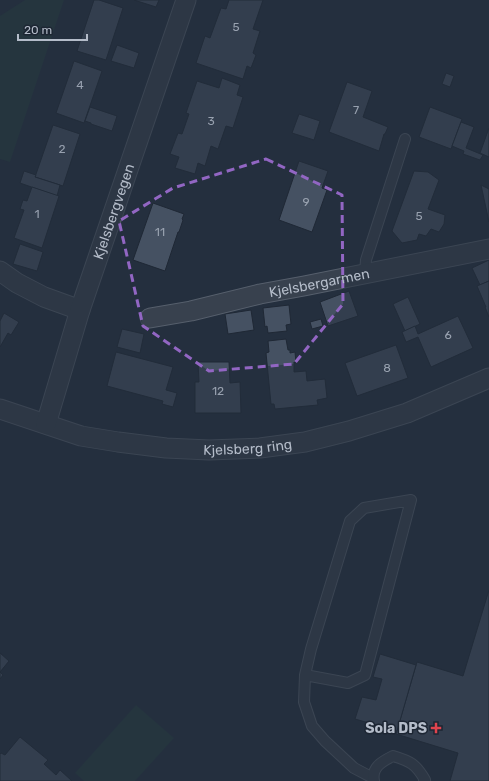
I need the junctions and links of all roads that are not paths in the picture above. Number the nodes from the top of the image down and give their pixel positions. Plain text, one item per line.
1 (186, 0) edge
2 (405, 139) dead end
3 (489, 249) edge
4 (0, 271) edge
5 (365, 274) junction
6 (80, 310) junction
7 (150, 318) dead end
8 (489, 378) edge
9 (0, 408) edge
10 (46, 424) junction
11 (305, 675) junction
12 (373, 779) edge
13 (424, 781) edge

1 - 6 street, Kjelsbergvegen
2 - 5 lane
3 - 5 street, Kjelsbergarmen
4 - 6 street
5 - 7 street, Kjelsbergarmen
6 - 10 street, Kjelsbergvegen
8 - 10 street, Kjelsberg ring
9 - 10 street, Kjelsberg ring
11 - 11 lane
11 - 12 lane
12 - 13 lane

